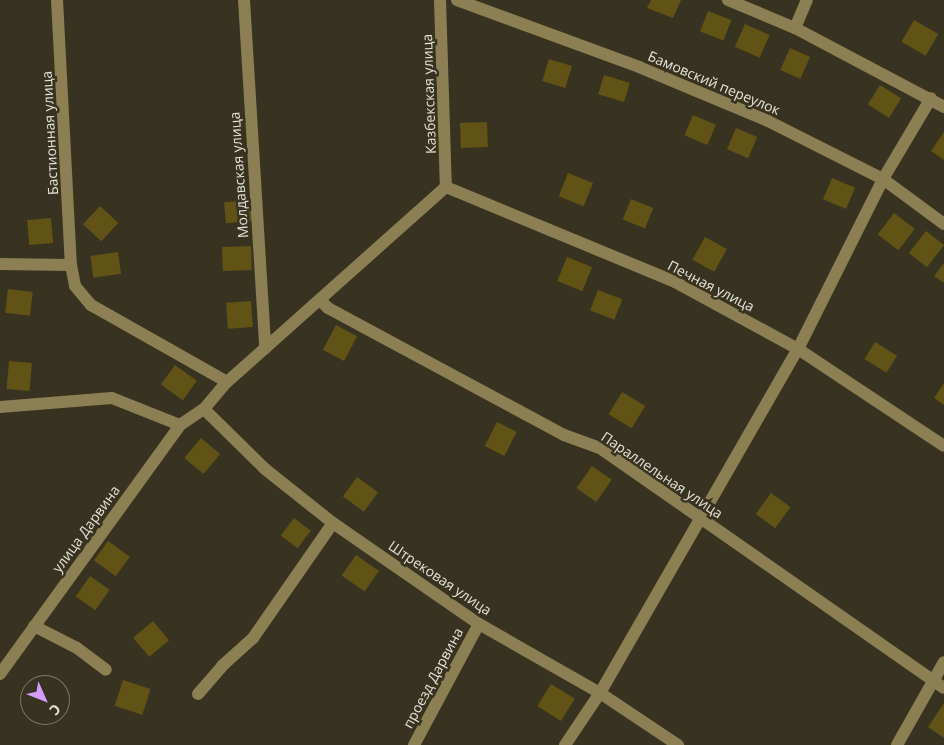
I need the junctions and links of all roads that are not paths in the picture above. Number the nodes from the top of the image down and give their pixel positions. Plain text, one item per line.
1 (57, 0) edge
2 (244, 0) edge
3 (440, 0) edge
4 (457, 0) edge
5 (728, 0) edge
6 (807, 0) edge
7 (795, 28) junction
8 (932, 98) junction
9 (944, 107) edge
10 (883, 179) junction
11 (446, 187) junction
12 (944, 224) edge
13 (0, 264) edge
14 (72, 265) junction
15 (321, 301) junction
16 (265, 348) junction
17 (798, 349) junction
18 (227, 382) junction
19 (0, 407) edge
20 (204, 409) junction
21 (180, 425) junction
22 (944, 446) edge
23 (700, 518) junction
24 (333, 523) junction
25 (479, 624) junction
26 (34, 626) junction
27 (944, 662) edge
28 (106, 670) dead end
29 (0, 674) edge
30 (931, 681) junction
31 (944, 688) edge
32 (600, 693) junction
33 (198, 694) dead end
34 (414, 745) edge
35 (564, 745) edge
36 (678, 745) edge
37 (898, 745) edge

1 - 14 street, Бастионная улица
2 - 16 street, Молдавская улица
3 - 11 street, Казбекская улица
4 - 10 street, Бамовский переулок
5 - 7 street
6 - 7 street
7 - 8 street
8 - 9 street
8 - 10 street
10 - 12 street, Бамовский переулок
10 - 17 street
11 - 15 street, улица Дарвина
11 - 17 street, Печная улица
13 - 14 street
14 - 18 street, Бастионная улица
15 - 16 street, улица Дарвина
15 - 23 street, Параллельная улица
16 - 18 street, улица Дарвина
17 - 22 street, Печная улица
17 - 23 street
18 - 20 street, улица Дарвина
19 - 21 street
20 - 21 street, улица Дарвина
20 - 24 street, Штрековая улица
21 - 26 street, улица Дарвина
23 - 30 street, Параллельная улица
23 - 32 street
24 - 25 street, Штрековая улица
24 - 33 street
25 - 32 street, Штрековая улица
25 - 34 street, проезд Дарвина
26 - 28 street
26 - 29 street, улица Дарвина
27 - 30 street
30 - 31 street, Параллельная улица
30 - 37 street
32 - 35 street
32 - 36 street, Штрековая улица

